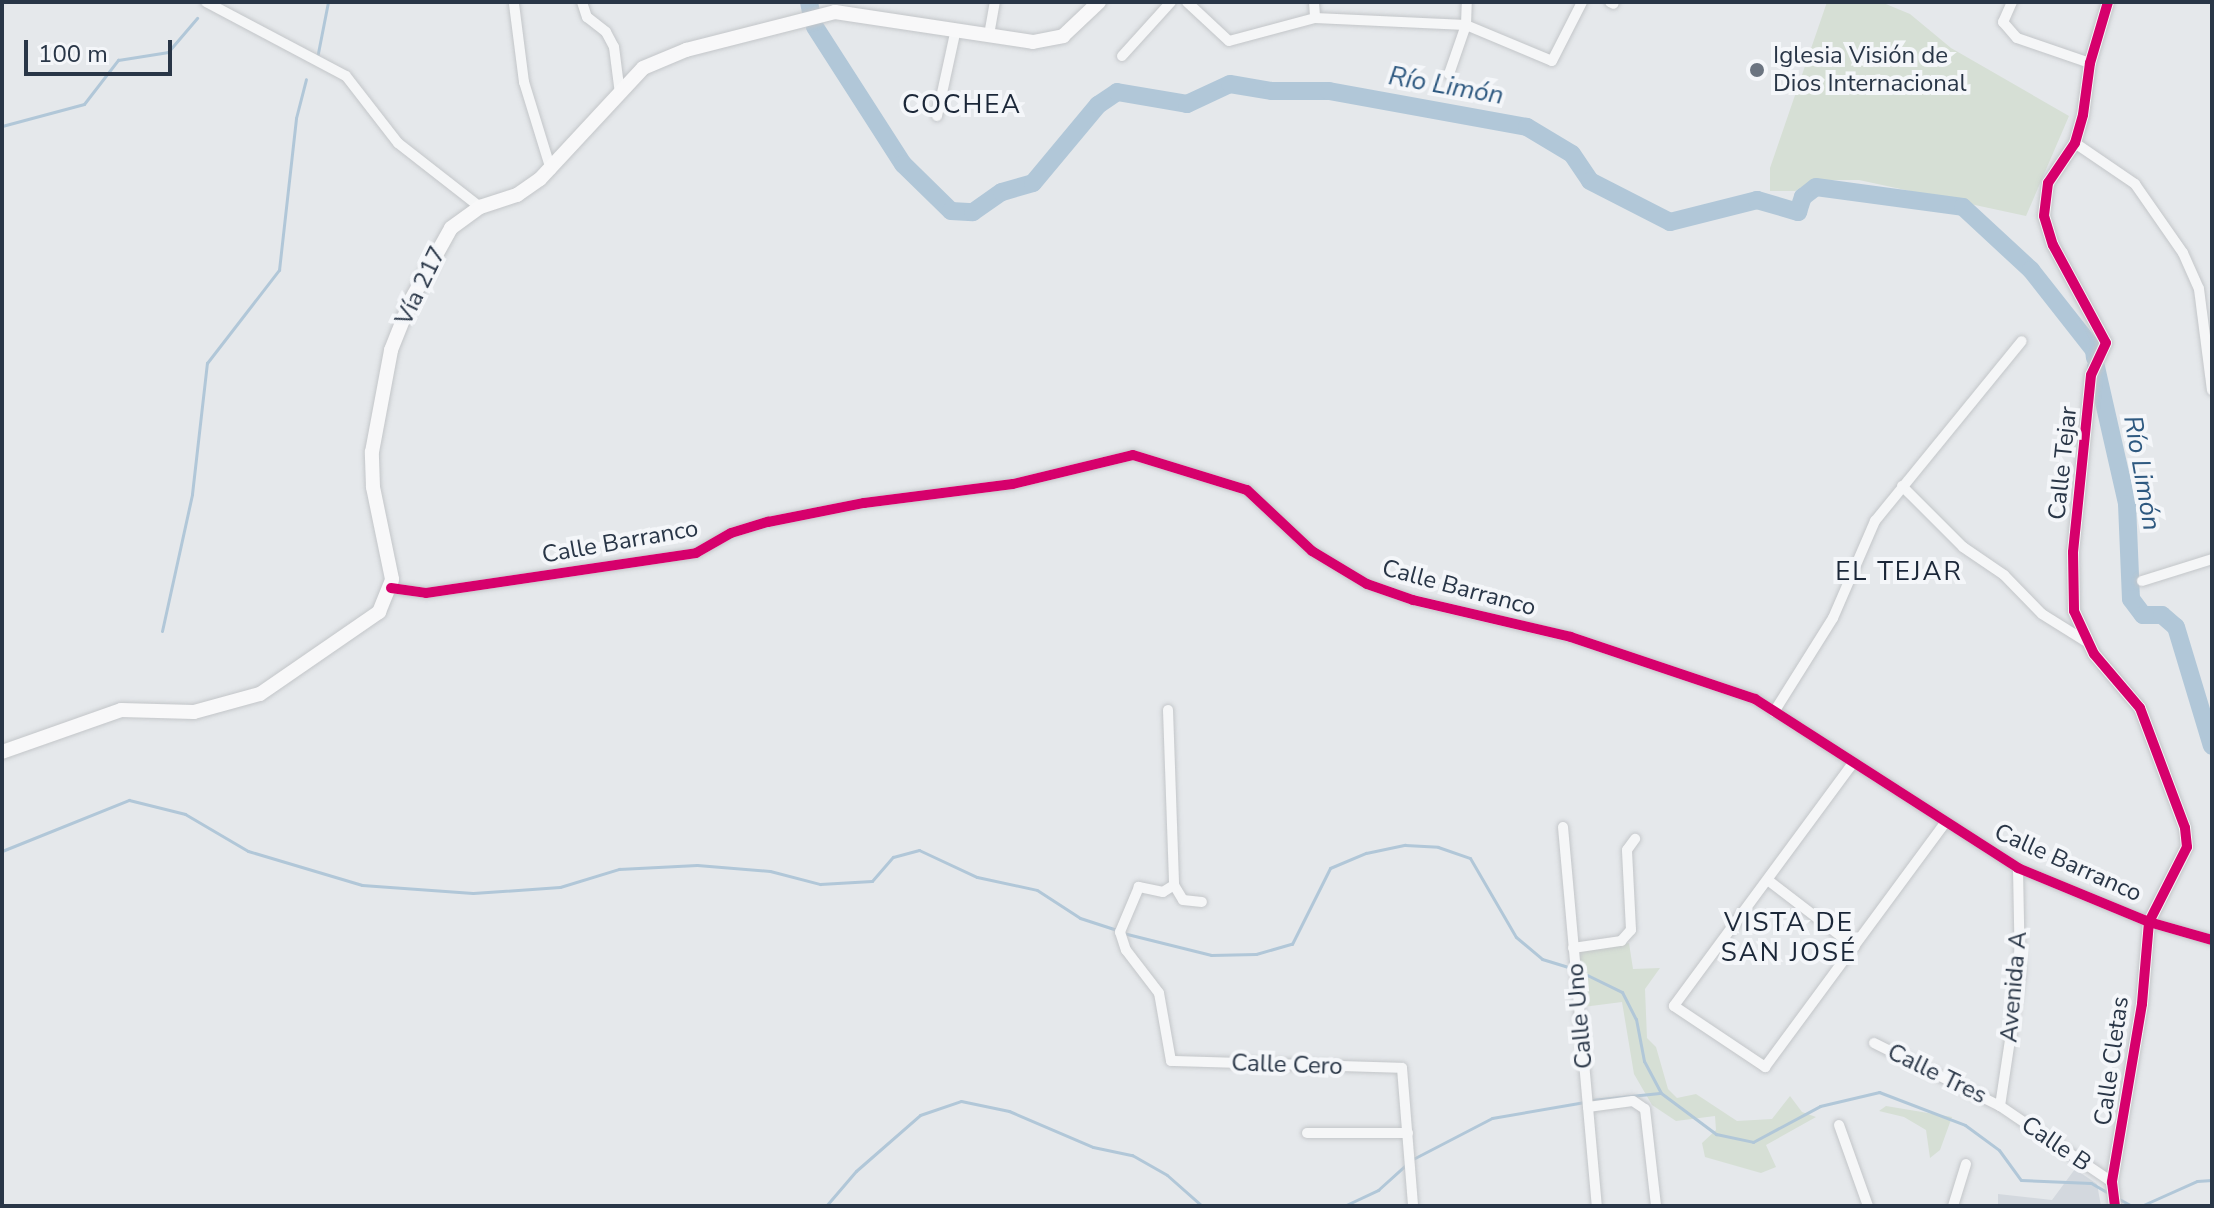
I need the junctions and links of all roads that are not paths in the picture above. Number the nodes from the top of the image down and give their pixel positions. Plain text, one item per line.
1 (206, 2) edge
2 (582, 2) edge
3 (995, 2) edge
4 (1099, 2) edge
5 (1171, 2) edge
6 (1187, 2) edge
7 (1314, 2) edge
8 (1467, 2) edge
9 (1582, 2) edge
10 (2012, 2) edge
11 (2108, 2) edge
12 (514, 4) edge
13 (834, 7) edge
14 (1315, 18) junction
15 (1466, 25) junction
16 (956, 29) junction
17 (989, 35) junction
18 (1122, 56) dead end
19 (2090, 63) junction
20 (1449, 74) dead end
21 (620, 94) junction
22 (937, 116) dead end
23 (2075, 143) junction
24 (551, 170) junction
25 (480, 207) junction
26 (2022, 341) dead end
27 (2212, 390) edge
28 (1902, 486) junction
29 (2212, 559) edge
30 (2142, 581) dead end
31 (391, 588) junction
32 (2085, 641) junction
33 (1168, 710) dead end
34 (1774, 712) junction
35 (2, 752) edge
36 (1853, 763) junction
37 (1944, 824) junction
38 (1563, 827) dead end
39 (1635, 839) dead end
40 (2018, 868) junction
41 (1769, 881) junction
42 (1174, 885) junction
43 (1202, 902) dead end
44 (2149, 922) junction
45 (2212, 940) edge
46 (1855, 947) junction
47 (1573, 948) junction
48 (1874, 1043) dead end
49 (2000, 1106) junction
50 (1588, 1107) junction
51 (1839, 1125) dead end
52 (1307, 1133) dead end
53 (1408, 1133) junction
54 (1966, 1164) dead end
55 (2112, 1182) junction
56 (1413, 1206) edge
57 (1597, 1206) edge
58 (1656, 1206) edge
59 (1868, 1206) edge
60 (1953, 1206) edge
61 (2115, 1206) edge

1 - 25 street
2 - 21 street
3 - 17 street
4 - 17 main road, Vía 217
5 - 18 street
6 - 14 street
7 - 14 street
8 - 15 street
9 - 15 street
10 - 19 street
11 - 19 street, Calle Tejar
12 - 24 street
13 - 16 main road, Vía 217
13 - 21 main road, Vía 217
14 - 15 street
15 - 20 street
16 - 17 main road, Vía 217
16 - 22 street
19 - 23 street, Calle Tejar
21 - 24 main road, Vía 217
23 - 27 street
23 - 32 street, Calle Tejar
24 - 25 main road, Vía 217
25 - 31 main road, Vía 217
26 - 28 street
28 - 32 street
28 - 34 street
29 - 30 street
31 - 34 street, Calle Barranco
31 - 35 main road
32 - 44 street, Calle Tejar
33 - 42 street
34 - 36 street, Calle Barranco
36 - 37 street, Calle Barranco
36 - 41 street
37 - 40 street, Calle Barranco
37 - 46 street
38 - 47 street, Calle Uno
39 - 47 street
40 - 44 street, Calle Barranco
40 - 49 street, Avenida A
41 - 46 street
41 - 46 street
42 - 43 street
42 - 53 street, Calle Cero
44 - 45 street, Calle Barranco
44 - 55 street, Calle Cletas
47 - 50 street, Calle Uno
48 - 49 street, Calle Tres
49 - 55 street, Calle B
50 - 57 street, Calle Uno
50 - 58 street
51 - 59 street
52 - 53 street
53 - 56 street
54 - 60 street
55 - 61 street, Calle Cletas

